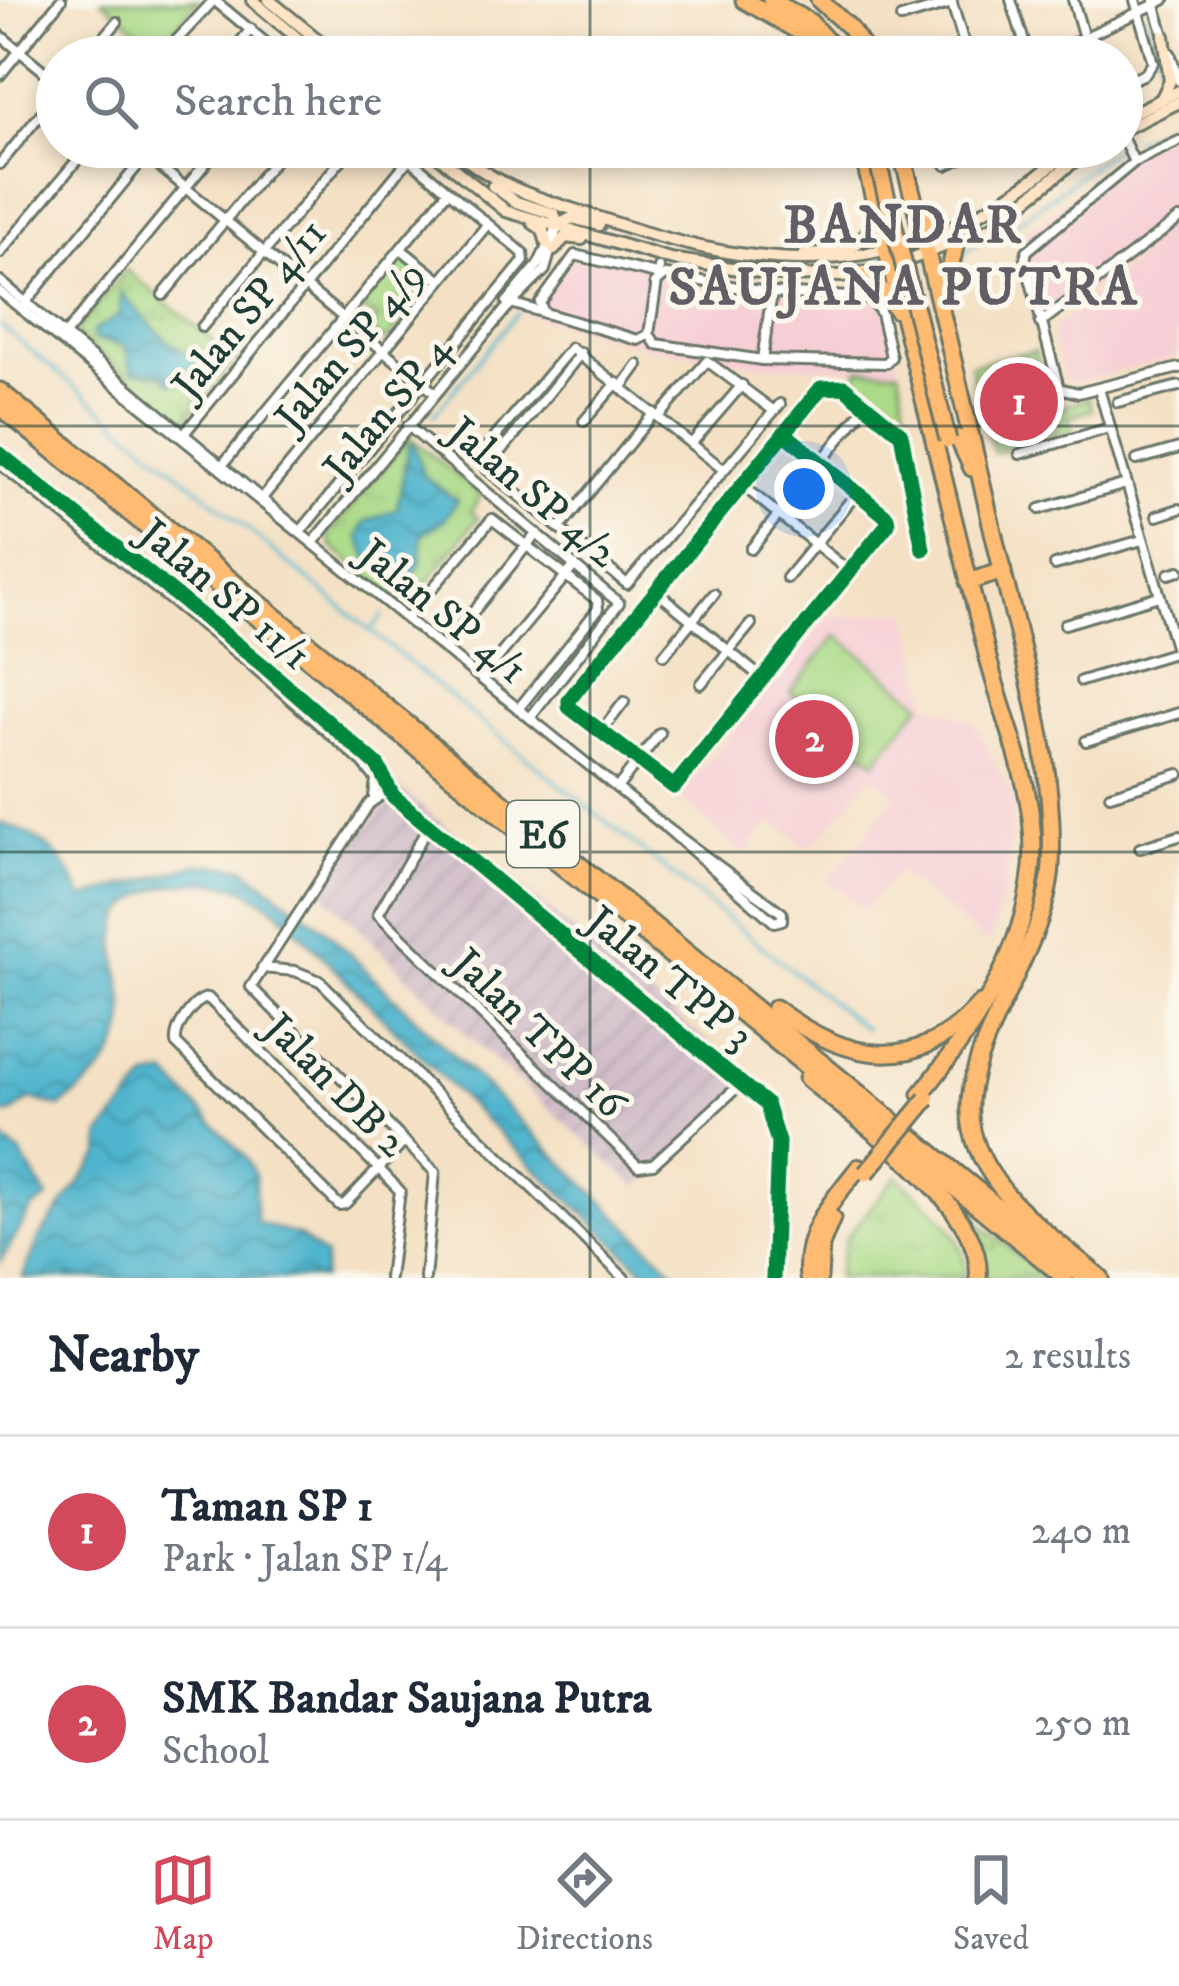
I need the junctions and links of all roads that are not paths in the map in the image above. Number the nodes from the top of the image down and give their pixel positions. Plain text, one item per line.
1 (62, 0) edge
2 (214, 0) edge
3 (252, 0) edge
4 (269, 0) edge
5 (744, 0) edge
6 (771, 0) edge
7 (788, 0) edge
8 (819, 0) edge
9 (1011, 0) edge
10 (1073, 0) edge
11 (1135, 0) edge
12 (951, 1) edge
13 (1157, 2) edge
14 (1138, 12) junction
15 (902, 18) dead end
16 (117, 22) dead end
17 (251, 29) junction
18 (0, 35) edge
19 (105, 36) edge
20 (181, 36) edge
21 (245, 36) edge
22 (259, 36) edge
23 (295, 36) edge
24 (313, 36) edge
25 (805, 36) edge
26 (822, 36) edge
27 (836, 36) edge
28 (855, 36) edge
29 (962, 36) edge
30 (1022, 36) edge
31 (1083, 36) edge
32 (1088, 36) edge
33 (1164, 36) junction
34 (20, 51) junction
35 (36, 64) edge
36 (1179, 66) edge
37 (0, 75) edge
38 (1143, 75) edge
39 (1179, 80) edge
40 (1179, 92) edge
41 (1160, 100) junction
42 (1179, 102) edge
43 (1143, 108) edge
44 (36, 120) edge
45 (1143, 122) edge
46 (1179, 141) edge
47 (1143, 158) edge
48 (0, 164) edge
49 (71, 168) edge
50 (136, 168) edge
51 (167, 168) edge
52 (202, 168) edge
53 (269, 168) edge
54 (335, 168) edge
55 (402, 168) edge
56 (420, 168) edge
57 (454, 168) edge
58 (476, 168) edge
59 (477, 168) edge
60 (866, 168) edge
61 (880, 168) edge
62 (890, 168) edge
63 (906, 168) edge
64 (1047, 168) edge
65 (1051, 168) edge
66 (1068, 168) edge
67 (1127, 168) edge
68 (1048, 171) junction
69 (186, 188) junction
70 (448, 191) junction
71 (875, 208) junction
72 (917, 211) junction
73 (510, 212) junction
74 (1179, 219) edge
75 (226, 220) junction
76 (487, 225) junction
77 (558, 225) junction
78 (952, 236) junction
79 (665, 240) junction
80 (926, 245) junction
81 (550, 247) junction
82 (886, 248) junction
83 (401, 249) junction
84 (0, 253) edge
85 (265, 253) junction
86 (648, 253) junction
87 (766, 259) junction
88 (675, 260) junction
89 (890, 267) junction
90 (659, 274) junction
91 (859, 275) junction
92 (0, 281) edge
93 (441, 281) junction
94 (305, 286) junction
95 (0, 292) edge
96 (772, 293) junction
97 (163, 295) dead end
98 (23, 305) junction
99 (509, 306) junction
100 (544, 314) junction
101 (902, 317) junction
102 (344, 318) junction
103 (944, 319) junction
104 (1040, 323) junction
105 (202, 327) dead end
106 (649, 334) junction
107 (62, 338) junction
108 (383, 351) junction
109 (762, 360) junction
110 (638, 365) dead end
111 (1179, 368) edge
112 (423, 383) junction
113 (619, 385) junction
114 (742, 385) junction
115 (1179, 386) edge
116 (1099, 389) junction
117 (0, 391) edge
118 (435, 393) junction
119 (1118, 402) dead end
120 (866, 406) junction
121 (0, 407) edge
122 (657, 415) junction
123 (584, 421) dead end
124 (408, 426) junction
125 (1108, 428) junction
126 (784, 433) junction
127 (182, 436) junction
128 (953, 439) junction
129 (692, 443) junction
130 (1179, 448) edge
131 (0, 454) edge
132 (1020, 454) dead end
133 (1137, 460) dead end
134 (820, 463) junction
135 (0, 464) edge
136 (220, 467) junction
137 (724, 470) junction
138 (1126, 484) junction
139 (742, 485) junction
140 (856, 494) junction
141 (260, 500) junction
142 (986, 500) junction
143 (950, 508) junction
144 (1040, 509) dead end
145 (1179, 509) edge
146 (778, 514) junction
147 (1157, 516) dead end
148 (560, 528) junction
149 (324, 530) junction
150 (300, 532) junction
151 (537, 533) junction
152 (1142, 540) junction
153 (314, 542) junction
154 (529, 543) junction
155 (815, 543) junction
156 (751, 548) dead end
157 (922, 550) dead end
158 (327, 554) junction
159 (597, 558) junction
160 (575, 565) junction
161 (1055, 565) dead end
162 (1003, 571) junction
163 (585, 572) junction
164 (850, 572) junction
165 (567, 574) junction
166 (787, 578) dead end
167 (968, 582) junction
168 (656, 591) junction
169 (714, 594) dead end
170 (1159, 596) junction
171 (407, 618) junction
172 (692, 621) junction
173 (751, 624) dead end
174 (1065, 624) dead end
175 (591, 641) junction
176 (443, 648) junction
177 (728, 651) junction
178 (606, 652) junction
179 (664, 655) dead end
180 (1178, 656) edge
181 (481, 678) junction
182 (763, 680) junction
183 (1081, 682) dead end
184 (700, 684) dead end
185 (624, 703) dead end
186 (519, 708) junction
187 (1179, 713) edge
188 (530, 718) junction
189 (601, 732) junction
190 (660, 733) dead end
191 (1086, 742) dead end
192 (638, 761) junction
193 (1179, 774) edge
194 (617, 788) junction
195 (1110, 795) dead end
196 (393, 796) junction
197 (374, 799) junction
198 (663, 825) junction
199 (428, 827) junction
200 (1179, 836) edge
201 (1140, 848) dead end
202 (665, 930) junction
203 (650, 942) junction
204 (262, 968) junction
205 (996, 986) junction
206 (1007, 1001) junction
207 (742, 1082) junction
208 (924, 1097) junction
209 (404, 1142) junction
210 (379, 1168) junction
211 (863, 1170) junction
212 (389, 1278) edge
213 (425, 1278) edge
214 (624, 1278) edge
215 (773, 1278) edge
216 (808, 1278) edge
217 (819, 1278) edge
218 (978, 1278) edge
219 (1065, 1278) edge
220 (1085, 1278) edge
221 (1101, 1278) edge

1 - 34 street
2 - 17 street
2 - 20 street
3 - 23 main road
4 - 24 main road
5 - 25 highway
6 - 26 highway
7 - 27 highway
8 - 28 highway
9 - 30 street
10 - 31 street
11 - 14 street
12 - 15 street
12 - 29 street
13 - 14 street
13 - 33 street
14 - 32 street
14 - 38 street
16 - 19 street
17 - 21 street
17 - 22 street
18 - 34 street
33 - 36 main road
33 - 39 street
33 - 41 main road
34 - 35 street
34 - 37 street
40 - 41 main road
41 - 43 main road
42 - 45 main road
44 - 48 street
46 - 47 street
49 - 84 street
50 - 98 street
51 - 69 street
52 - 69 street
53 - 75 street
54 - 85 street
55 - 94 street, Jalan SP 4/11
56 - 70 street
57 - 73 main road
58 - 77 main road
59 - 79 main road
60 - 71 highway
61 - 128 highway, bridge
62 - 128 highway
63 - 72 highway
64 - 68 street
65 - 68 main road
66 - 78 main road
67 - 104 street
68 - 78 main road
69 - 75 street
69 - 107 street
70 - 76 street
70 - 83 street
71 - 82 highway
71 - 87 main road
72 - 78 highway
72 - 80 highway
73 - 77 main road
73 - 81 main road
74 - 104 street
75 - 85 street
75 - 97 street
76 - 93 street, Jalan SP 4/9
76 - 112 street
77 - 79 main road
77 - 81 street, Jalan SP 4
77 - 86 main road
78 - 80 main road
78 - 103 highway
79 - 87 main road
80 - 82 main road
80 - 89 main road
80 - 103 highway
81 - 86 main road
81 - 99 street, Jalan SP 4
82 - 87 main road
82 - 89 highway
83 - 93 street
83 - 102 street
85 - 94 street
85 - 105 street
86 - 88 main road
86 - 90 main road
88 - 90 main road
88 - 91 main road
89 - 91 main road
89 - 101 highway
90 - 96 street
90 - 100 street
90 - 106 street
91 - 101 highway
92 - 98 street, Jalan SP 4/1
93 - 108 street, Jalan SP 4/9
94 - 102 street
94 - 127 street, Jalan SP 4/11
95 - 98 street, Jalan SP 4/1
96 - 109 street
96 - 109 street
98 - 107 street, Jalan SP 4/1
99 - 100 street
99 - 118 street, Jalan SP 4
100 - 106 street
101 - 143 highway
102 - 108 street
102 - 136 street
103 - 142 highway
104 - 116 street
106 - 109 street
107 - 127 street, Jalan SP 4/1
108 - 112 street
108 - 141 street, Jalan SP 4/9
110 - 113 street
111 - 116 street
112 - 118 street
112 - 150 street
113 - 122 street
113 - 123 street
113 - 148 street
114 - 122 street
114 - 129 street
114 - 137 street
115 - 119 street
116 - 125 street
117 - 202 highway, E6
118 - 124 street, Jalan SP 4
120 - 126 street
120 - 134 street
120 - 157 street
121 - 203 highway, E6
122 - 129 street
122 - 148 street
124 - 149 street, Jalan SP 4
124 - 151 street, Jalan SP 4/2
125 - 132 street
125 - 138 street
126 - 134 street
126 - 139 street
127 - 136 street, Jalan SP 4/1
128 - 142 highway
128 - 143 highway
129 - 137 street
130 - 133 street
131 - 196 street, Jalan SP 11/1
134 - 140 street
134 - 146 street
135 - 197 street, Jalan SP 11/1
136 - 141 street, Jalan SP 4/1
137 - 159 street
138 - 144 street
138 - 152 street
139 - 146 street
139 - 168 street
140 - 155 street
140 - 164 street
141 - 150 street, Jalan SP 4/1
142 - 162 highway
143 - 167 highway
145 - 147 street
146 - 155 street
146 - 156 street
148 - 159 street
149 - 153 street, Jalan SP 4
149 - 158 street
150 - 153 street, Jalan SP 4/1
151 - 154 street
151 - 160 street, Jalan SP 4/2
152 - 161 street
152 - 170 street
153 - 158 street, Jalan SP 4/1
154 - 165 street
154 - 171 street
154 - 176 street
155 - 164 street
155 - 166 street
158 - 171 street, Jalan SP 4/1
159 - 163 street
160 - 163 street, Jalan SP 4/2
160 - 165 street
162 - 167 highway
162 - 206 highway
163 - 175 street, Jalan SP 4/2
164 - 182 street
165 - 181 street
165 - 186 street
167 - 205 highway
168 - 172 street
168 - 178 street
169 - 172 street
170 - 174 street
170 - 180 street
171 - 176 street, Jalan SP 4/1
172 - 177 street
172 - 179 street
173 - 177 street
175 - 178 street
175 - 188 street, Jalan SP 4/2
176 - 181 street, Jalan SP 4/1
177 - 182 street
177 - 184 street
178 - 189 street
180 - 183 street
181 - 186 street, Jalan SP 4/1
182 - 192 street
185 - 189 street
186 - 188 street, Jalan SP 4/1
187 - 191 street
188 - 194 street, Jalan SP 4/1
189 - 192 street
190 - 192 street
192 - 194 street
193 - 195 street
194 - 198 street, Jalan SP 4/1
196 - 197 street
196 - 199 street, Jalan TPP 3
197 - 204 street
198 - 198 street, Jalan SP 4/1
199 - 207 street, Jalan TPP 3
199 - 207 street, Jalan TPP 16
200 - 201 street
202 - 205 highway
202 - 220 highway, E6
203 - 218 highway
203 - 219 highway, E6
204 - 209 street
204 - 214 street
205 - 208 highway
206 - 208 highway
206 - 221 highway
207 - 215 street, Jalan TPP 3
208 - 211 highway, bridge
209 - 210 street
209 - 213 street
210 - 210 street, Jalan DB 2
210 - 212 street, Jalan DB 2
211 - 216 highway
211 - 217 highway

